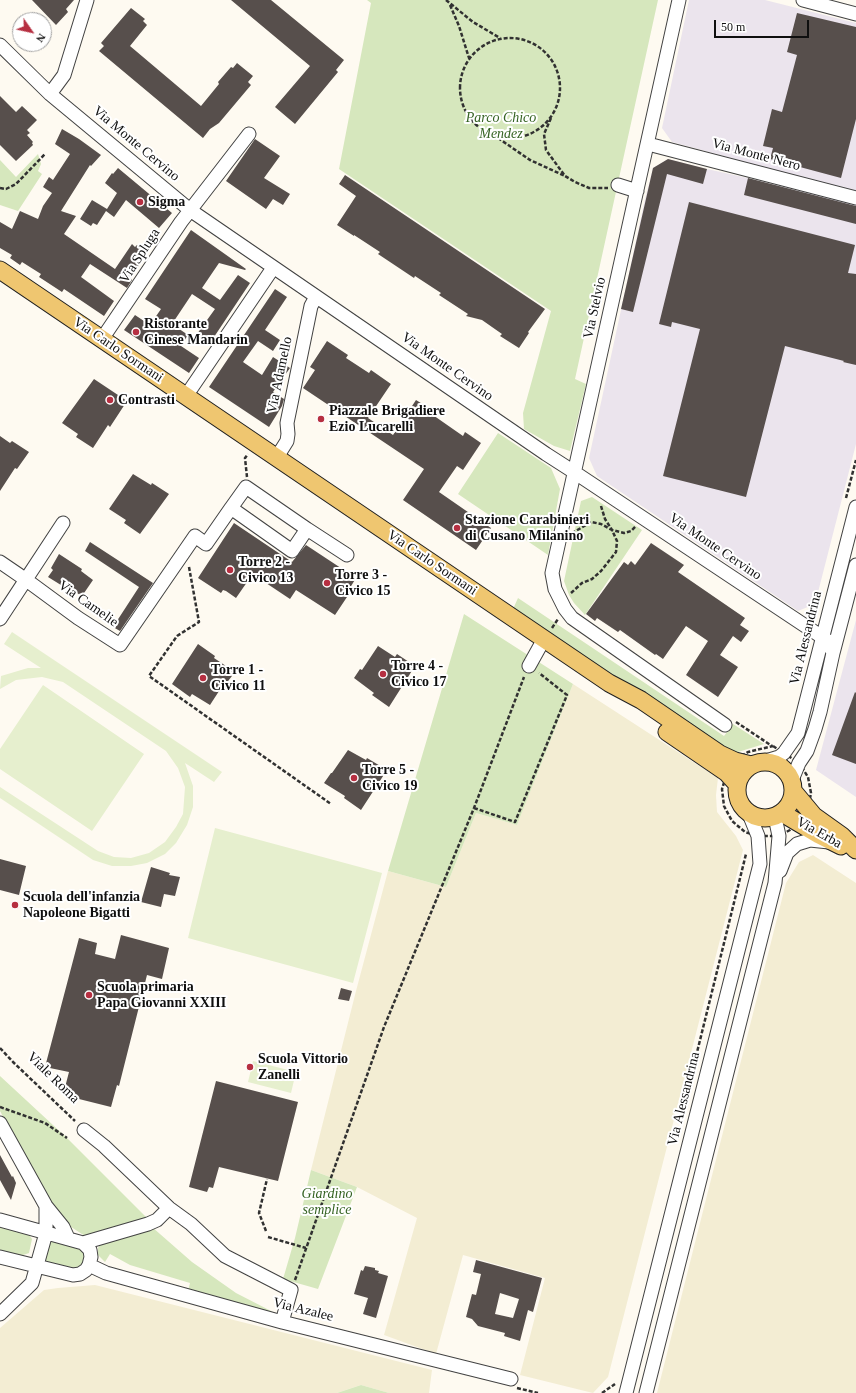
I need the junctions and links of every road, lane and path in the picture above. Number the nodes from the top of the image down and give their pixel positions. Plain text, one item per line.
1 (87, 0) edge
2 (446, 0) edge
3 (679, 0) edge
4 (803, 0) edge
5 (450, 4) junction
6 (856, 14) edge
7 (500, 38) junction
8 (0, 45) edge
9 (469, 59) junction
10 (50, 94) junction
11 (554, 114) junction
12 (249, 134) dead end
13 (497, 138) junction
14 (648, 144) junction
15 (45, 154) dead end
16 (565, 176) junction
17 (618, 185) joint
18 (0, 188) edge
19 (637, 191) junction
20 (856, 198) edge
21 (190, 210) junction
22 (273, 268) junction
23 (0, 270) edge
24 (316, 297) junction
25 (102, 339) junction
26 (186, 396) junction
27 (255, 443) junction
28 (277, 457) junction
29 (574, 472) junction
30 (246, 487) junction
31 (606, 493) junction
32 (856, 507) edge
33 (231, 508) junction
34 (642, 518) junction
35 (63, 523) dead end
36 (307, 529) junction
37 (612, 530) junction
38 (562, 534) junction
39 (186, 549) junction
40 (347, 555) dead end
41 (0, 562) edge
42 (856, 565) edge
43 (25, 579) junction
44 (567, 610) junction
45 (0, 619) edge
46 (823, 638) junction
47 (544, 639) junction
48 (833, 653) junction
49 (529, 666) junction
50 (726, 725) joint
51 (784, 753) junction
52 (799, 763) junction
53 (748, 765) junction
54 (793, 786) junction
55 (331, 804) dead end
56 (474, 808) junction
57 (749, 814) junction
58 (778, 815) junction
59 (804, 816) junction
60 (745, 832) junction
61 (779, 836) junction
62 (752, 838) junction
63 (836, 843) junction
64 (856, 851) edge
65 (746, 854) dead end
66 (775, 883) junction
67 (0, 1048) edge
68 (0, 1107) edge
69 (683, 1109) dead end
70 (0, 1123) edge
71 (84, 1130) joint
72 (67, 1138) dead end
73 (267, 1179) dead end
74 (46, 1206) junction
75 (169, 1208) junction
76 (0, 1220) edge
77 (266, 1231) dead end
78 (46, 1233) junction
79 (268, 1237) dead end
80 (68, 1238) junction
81 (83, 1242) junction
82 (306, 1248) junction
83 (0, 1257) edge
84 (89, 1265) junction
85 (37, 1267) junction
86 (291, 1290) junction
87 (0, 1314) edge
88 (282, 1322) junction
89 (511, 1379) dead end
90 (617, 1380) dead end
91 (602, 1393) edge
92 (626, 1393) edge
93 (646, 1393) edge

1 - 10 street
2 - 5 path
3 - 14 street, Via Stelvio
4 - 6 street
5 - 7 path
5 - 9 path
7 - 9 path
7 - 11 path
8 - 10 street, Via Monte Cervino
9 - 13 path
10 - 21 street, Via Monte Cervino
11 - 13 path
11 - 16 path
12 - 21 street, Via Spluga
13 - 16 path
14 - 19 street, Via Stelvio
14 - 20 street, Via Monte Nero
15 - 18 path
16 - 17 path
17 - 19 street
19 - 29 street, Via Stelvio
21 - 22 street, Via Monte Cervino
21 - 25 street, Via Spluga
22 - 24 street, Via Monte Cervino
22 - 26 street
23 - 25 main road, Via Carlo Sormani
24 - 28 street, Via Adamello
24 - 29 street, Via Monte Cervino
25 - 26 main road, Via Carlo Sormani
26 - 27 main road, Via Carlo Sormani
27 - 28 main road, Via Carlo Sormani
27 - 30 path
28 - 47 main road, Via Carlo Sormani
29 - 31 street, Via Monte Cervino
29 - 38 street, Via Stelvio
30 - 33 street
30 - 36 street
31 - 34 street, Via Monte Cervino
31 - 37 path
32 - 46 street, Via Alessandrina
33 - 36 street
33 - 39 street, Via Camelie
34 - 37 path
34 - 46 street, Via Monte Cervino
35 - 43 street
36 - 40 street
37 - 38 path
37 - 44 path
38 - 44 street, Via Stelvio
39 - 43 street, Via Camelie
39 - 55 path
41 - 43 street, Via Camelie
42 - 48 street
43 - 45 street
44 - 47 path
44 - 50 street
46 - 48 street, Via Monte Cervino
46 - 51 street, Via Alessandrina
47 - 49 street
47 - 53 main road, Via Carlo Sormani
48 - 52 street
49 - 56 path
49 - 56 path
50 - 53 path
51 - 52 path
51 - 53 path
51 - 53 street
52 - 54 street
52 - 59 path
53 - 53 path
53 - 54 main road
53 - 57 main road
53 - 60 path
54 - 58 main road
54 - 59 main road, Via Erba
56 - 82 path
57 - 58 main road
57 - 62 street, Via Alessandrina
58 - 59 main road, Via Erba
58 - 61 street
59 - 61 path
59 - 63 main road, Via Erba
59 - 64 main road, Via Erba
60 - 62 path
60 - 62 path
61 - 62 path
61 - 66 street
62 - 92 street, Via Alessandrina
63 - 64 main road, Via Erba
63 - 66 street
65 - 69 path
66 - 93 street
67 - 71 path, Viale Roma
68 - 72 path
70 - 74 street
71 - 75 street
73 - 77 path
74 - 78 street
74 - 80 street
75 - 81 street
75 - 86 street
76 - 78 street
78 - 80 street
78 - 85 street
79 - 82 path
80 - 81 street
81 - 84 street
82 - 86 path
83 - 85 street
84 - 85 street
84 - 88 street, Via Azalee
85 - 87 street
86 - 88 street
88 - 89 street, Via Azalee
90 - 91 path

